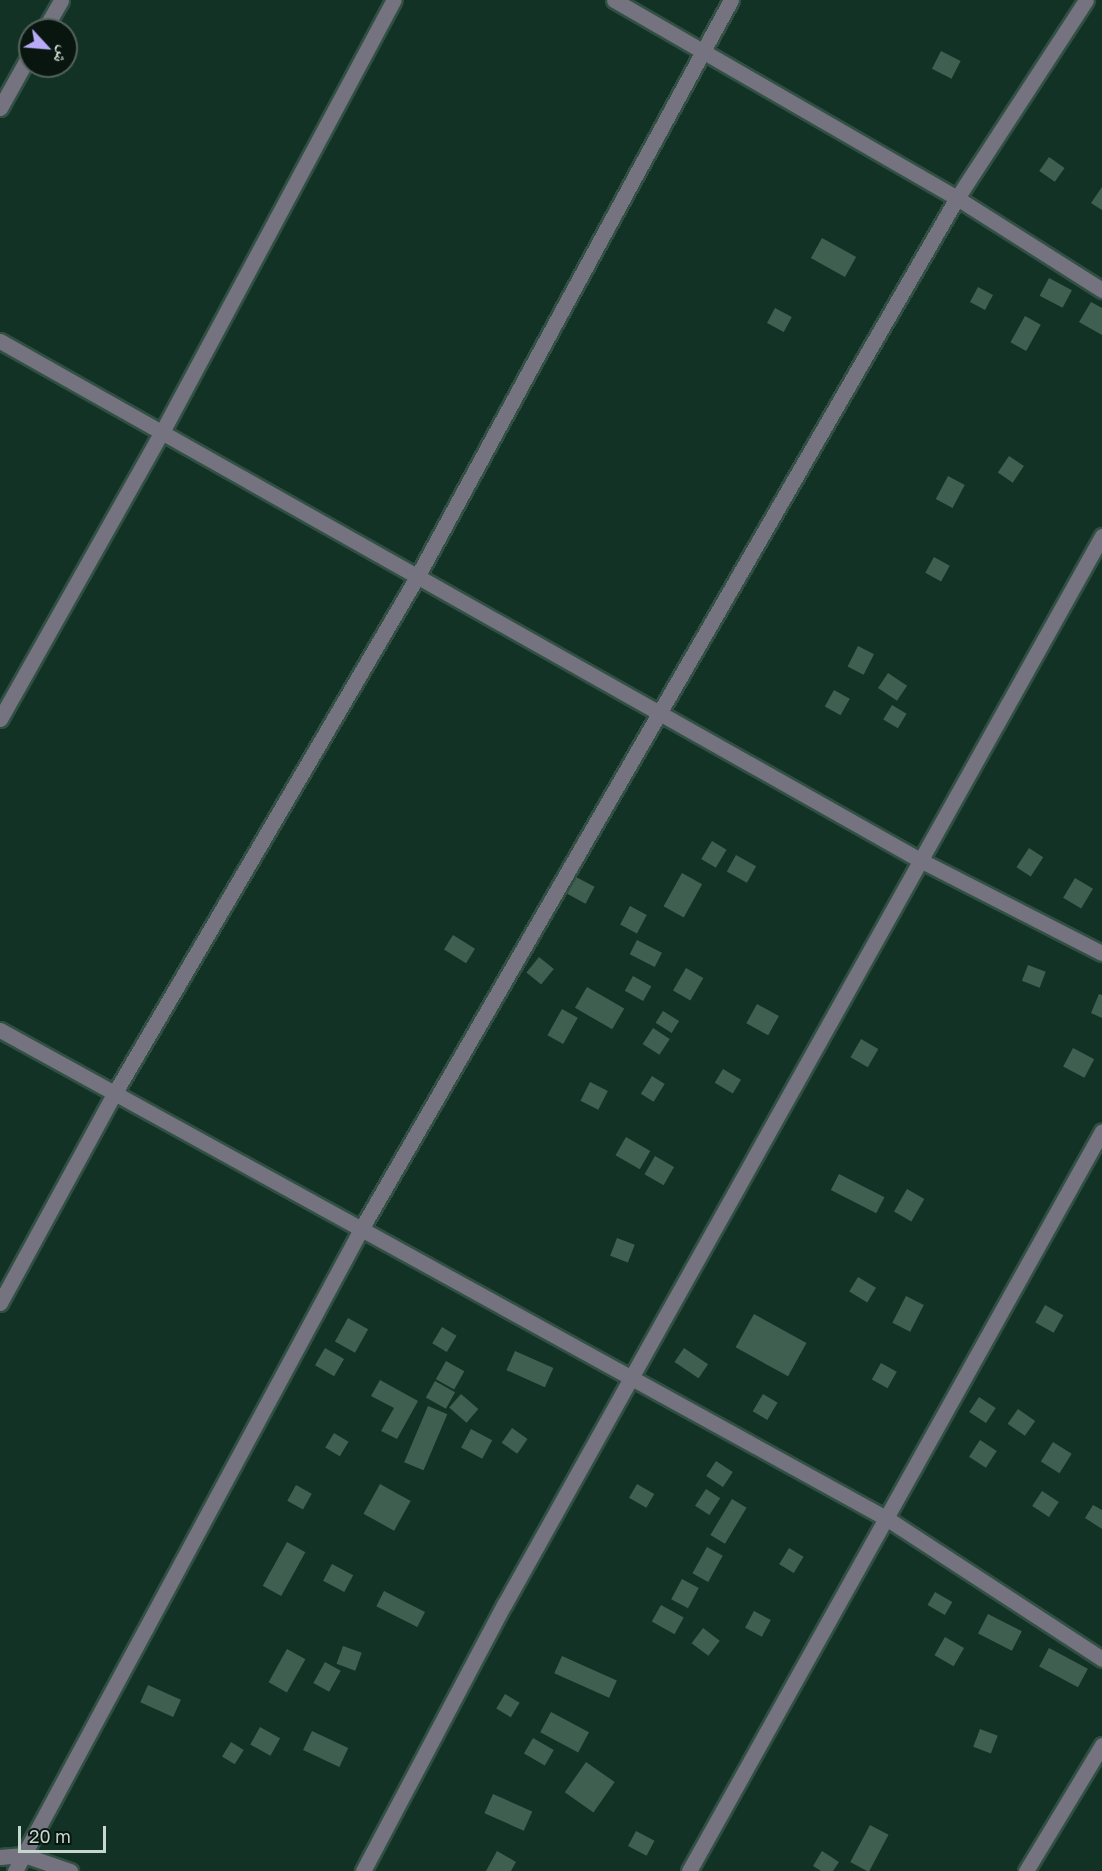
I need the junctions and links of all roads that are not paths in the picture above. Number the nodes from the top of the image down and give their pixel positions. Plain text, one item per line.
1 (61, 0) edge
2 (394, 0) edge
3 (614, 0) edge
4 (731, 0) edge
5 (1086, 0) edge
6 (51, 18) edge
7 (703, 49) junction
8 (18, 76) edge
9 (0, 108) edge
10 (957, 198) junction
11 (1102, 290) edge
12 (0, 341) edge
13 (162, 432) junction
14 (1102, 536) edge
15 (417, 577) junction
16 (658, 710) junction
17 (0, 720) edge
18 (920, 860) junction
19 (1102, 953) edge
20 (0, 1030) edge
21 (114, 1094) junction
22 (1102, 1131) edge
23 (360, 1231) junction
24 (0, 1303) edge
25 (631, 1376) junction
26 (886, 1518) junction
27 (1102, 1659) edge
28 (1102, 1744) edge
29 (24, 1855) junction
30 (0, 1857) edge
31 (15, 1871) edge
32 (70, 1871) edge
33 (363, 1871) edge
34 (689, 1871) edge
35 (1026, 1871) edge

1 - 6 street
2 - 13 street
3 - 7 street
4 - 7 street
5 - 10 street
7 - 10 street
7 - 15 street
8 - 9 street
10 - 11 street
10 - 16 street
12 - 13 street
13 - 15 street
13 - 17 street
14 - 18 street
15 - 16 street
15 - 21 street
16 - 18 street
16 - 23 street
18 - 19 street
18 - 25 street
20 - 21 street
21 - 23 street
21 - 24 street
22 - 26 street
23 - 25 street
23 - 29 street
25 - 26 street
25 - 33 street
26 - 27 street
26 - 34 street
28 - 35 street
29 - 30 street
29 - 31 street
29 - 32 street

